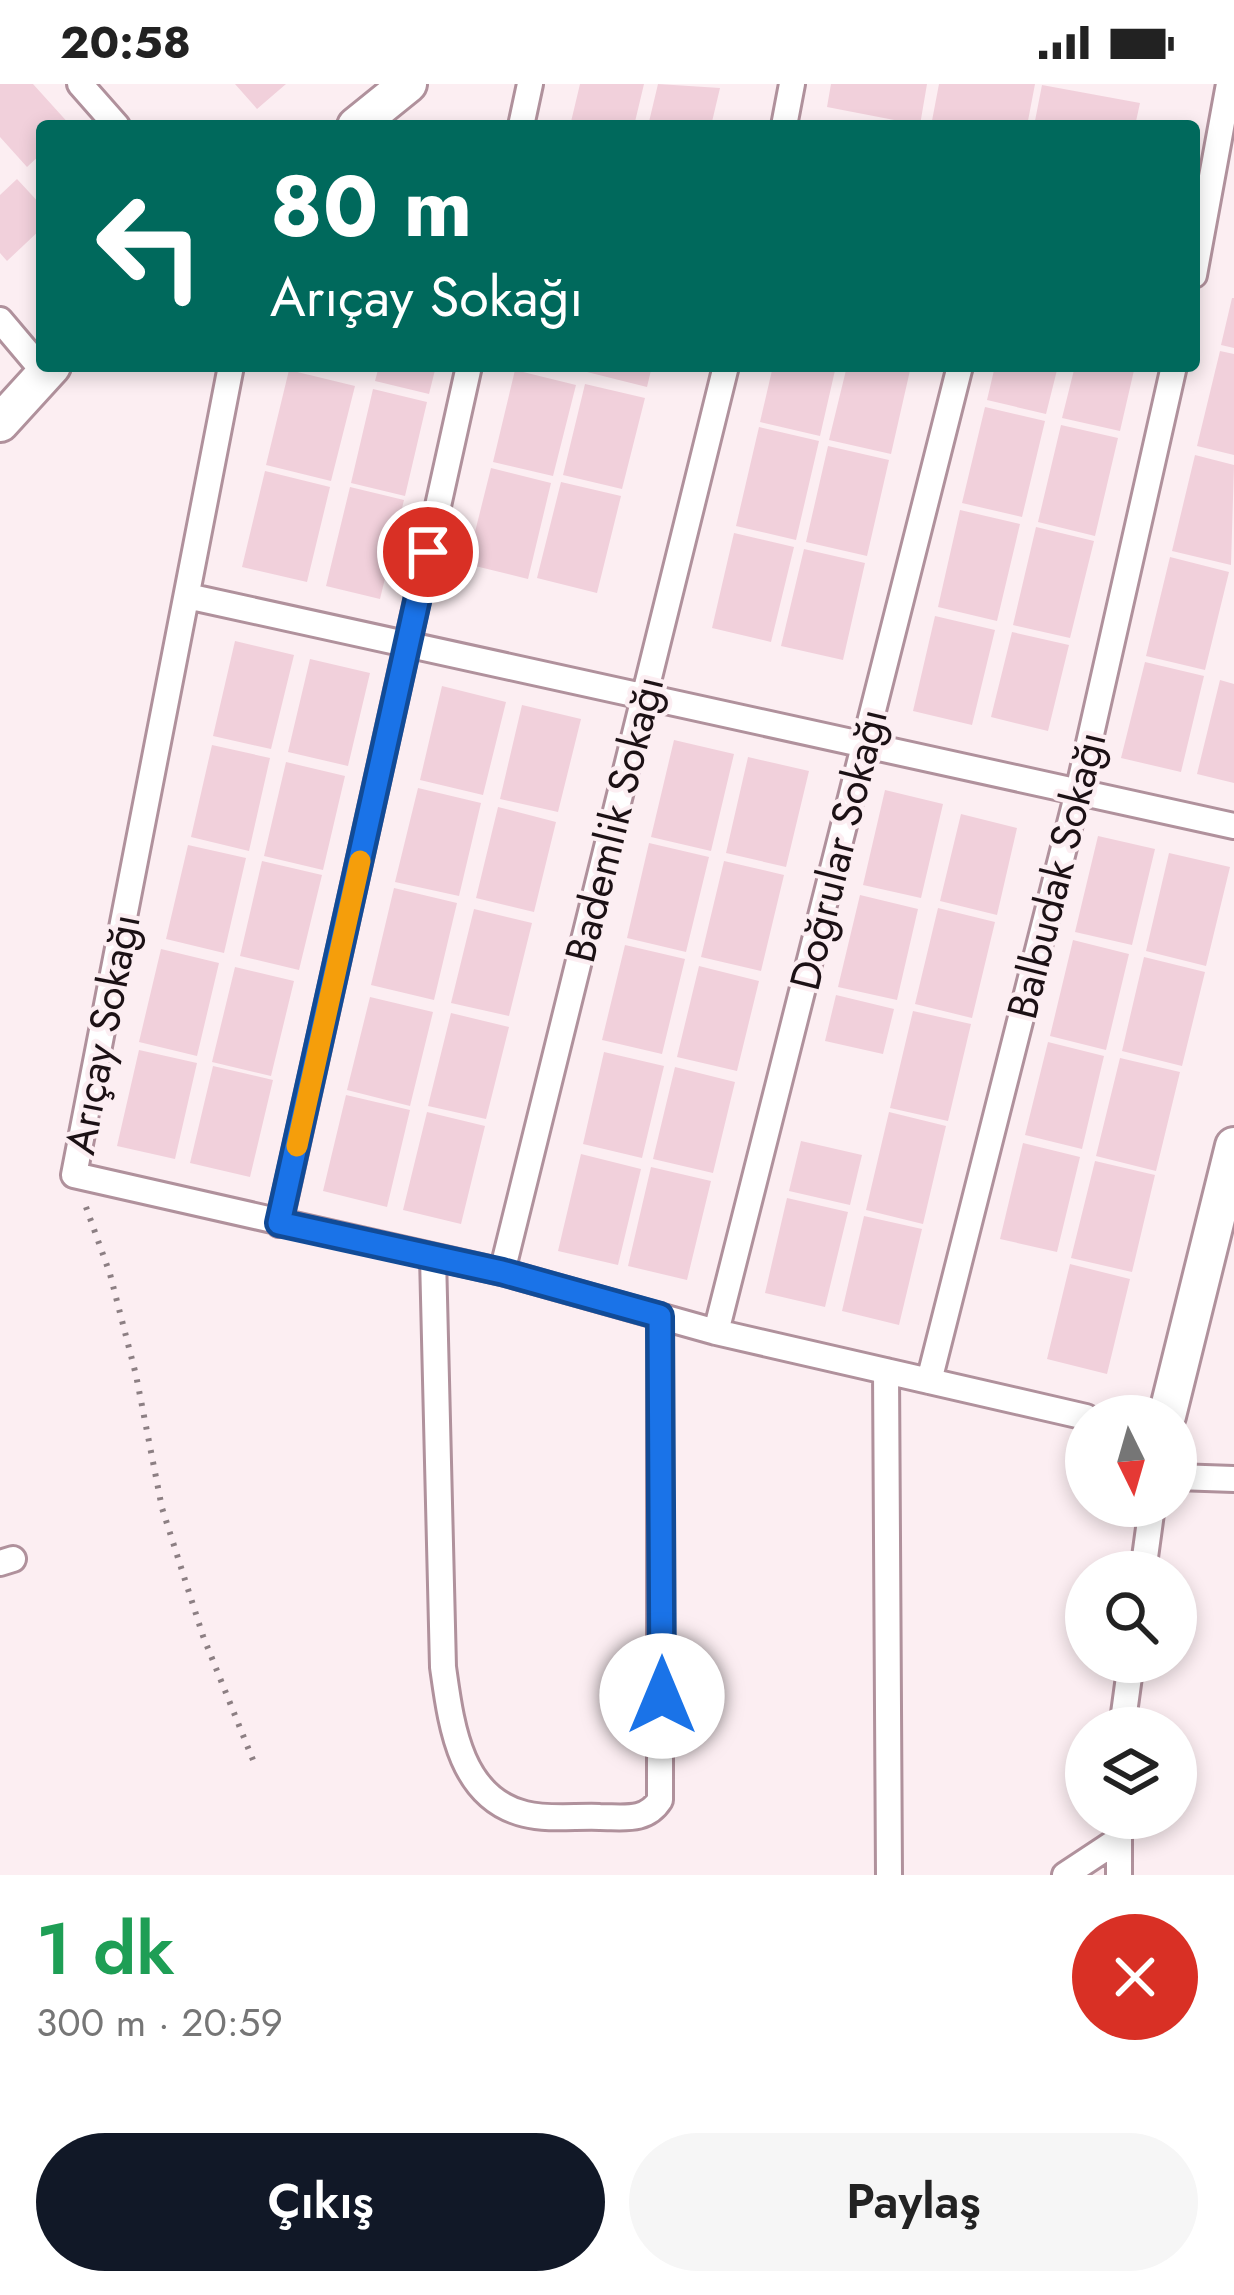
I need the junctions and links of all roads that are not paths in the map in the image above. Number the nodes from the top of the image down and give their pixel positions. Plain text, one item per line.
1 (80, 84) edge
2 (530, 84) edge
3 (792, 84) edge
4 (1229, 84) edge
5 (391, 89) edge
6 (113, 120) edge
7 (362, 120) edge
8 (521, 120) edge
9 (785, 120) edge
10 (1201, 210) edge
11 (1234, 217) edge
12 (0, 320) edge
13 (36, 357) edge
14 (45, 372) edge
15 (230, 372) edge
16 (468, 372) edge
17 (725, 372) edge
18 (958, 372) edge
19 (1173, 372) edge
20 (0, 423) edge
21 (187, 596) junction
22 (408, 646) junction
23 (644, 697) junction
24 (865, 746) junction
25 (1078, 792) junction
26 (1234, 826) edge
27 (1234, 1146) edge
28 (279, 1223) junction
29 (433, 1257) junction
30 (502, 1272) junction
31 (660, 1316) junction
32 (716, 1332) junction
33 (886, 1371) junction
34 (929, 1382) junction
35 (1172, 1395) edge
36 (1065, 1412) edge
37 (1197, 1477) edge
38 (1234, 1478) edge
39 (1106, 1839) edge
40 (1118, 1839) edge
41 (889, 1875) edge
42 (1065, 1875) edge
43 (1119, 1875) edge

1 - 6 street
2 - 8 street
3 - 9 street
4 - 10 street
5 - 7 street
10 - 11 street
12 - 13 street
14 - 20 street
15 - 21 street, Arıçay Sokağı
16 - 22 street
17 - 23 street, Bademlik Sokağı
18 - 24 street, Doğrular Sokağı
19 - 25 street, Balbudak Sokağı
21 - 22 street
21 - 28 street, Arıçay Sokağı
22 - 23 street
22 - 28 street
23 - 24 street
23 - 30 street, Bademlik Sokağı
24 - 25 street
24 - 32 street, Doğrular Sokağı
25 - 26 street
25 - 34 street, Balbudak Sokağı
27 - 35 street
28 - 29 street, Arıçay Sokağı
29 - 30 street, Arıçay Sokağı
29 - 31 street
30 - 31 street, Arıçay Sokağı
31 - 32 street, Arıçay Sokağı
32 - 33 street, Arıçay Sokağı
33 - 34 street, Arıçay Sokağı
33 - 41 street
34 - 36 street, Arıçay Sokağı
37 - 38 street
39 - 42 street
40 - 43 street

